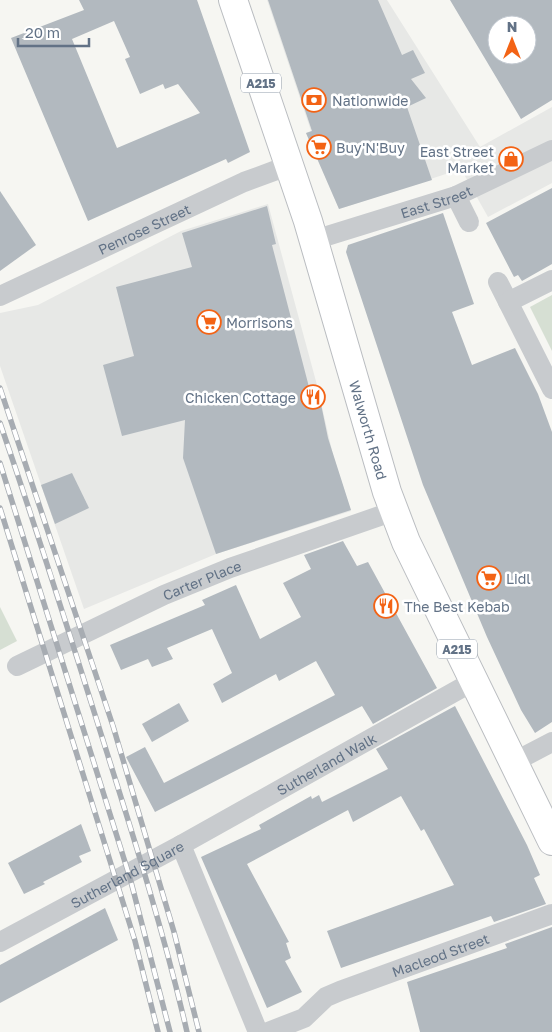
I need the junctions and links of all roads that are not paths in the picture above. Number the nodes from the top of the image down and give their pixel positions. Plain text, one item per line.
1 (233, 0) edge
2 (552, 150) edge
3 (290, 165) junction
4 (456, 196) junction
5 (469, 222) dead end
6 (314, 240) junction
7 (552, 280) edge
8 (498, 282) dead end
9 (0, 296) edge
10 (508, 302) junction
11 (552, 389) edge
12 (394, 511) junction
13 (17, 666) dead end
14 (472, 682) junction
15 (552, 742) edge
16 (512, 763) junction
17 (552, 841) edge
18 (181, 845) junction
19 (552, 914) edge
20 (0, 942) edge
21 (258, 1032) edge
22 (268, 1032) edge

1 - 3 main road, Walworth Road / A215
2 - 4 street, East Street
3 - 6 main road, Walworth Road / A215
3 - 9 street, Penrose Street
4 - 5 street
4 - 6 street, East Street
6 - 12 main road, Walworth Road / A215
7 - 10 street
8 - 10 street
10 - 11 street
12 - 13 street, Carter Place
12 - 14 main road, Walworth Road / A215
14 - 16 main road, Walworth Road / A215
14 - 18 street, Sutherland Walk
15 - 16 street
16 - 17 main road, Walworth Road / A215
18 - 20 street, Sutherland Square
18 - 21 street, Sutherland Square
19 - 22 street, Macleod Street

